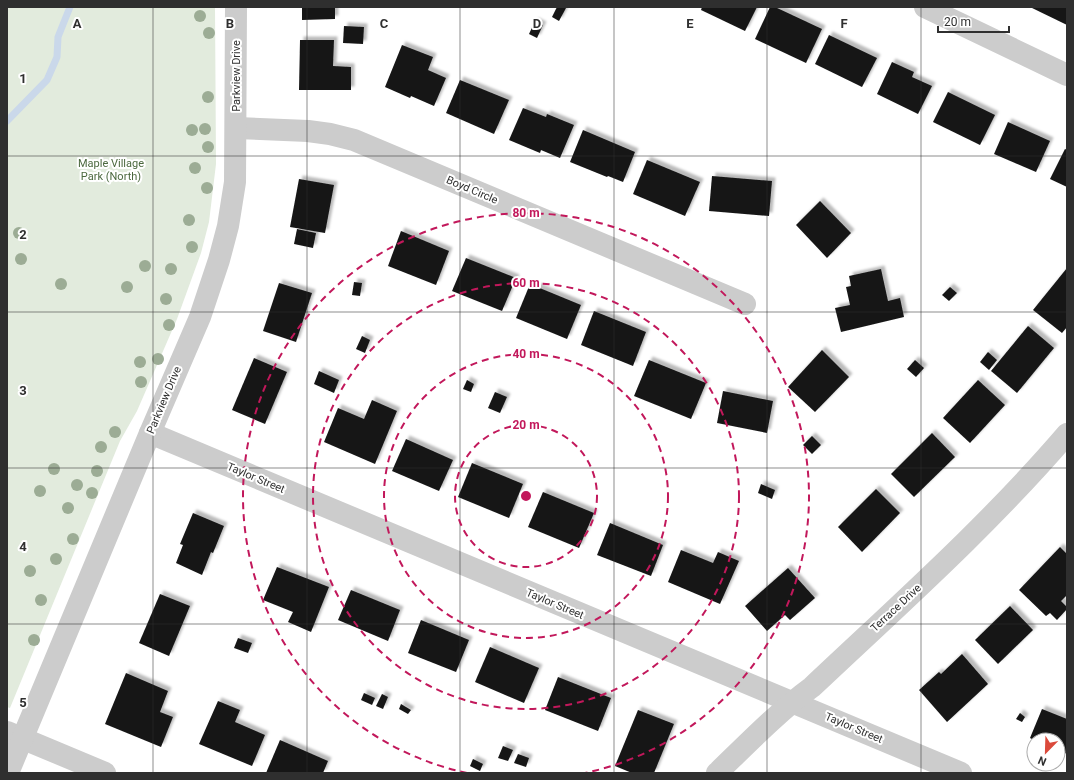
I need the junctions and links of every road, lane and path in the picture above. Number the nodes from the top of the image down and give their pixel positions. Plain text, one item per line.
1 (236, 7) edge
2 (925, 7) edge
3 (1067, 75) edge
4 (236, 128) junction
5 (745, 304) dead end
6 (150, 433) junction
7 (1067, 434) edge
8 (791, 702) junction
9 (14, 735) edge
10 (8, 773) edge
11 (105, 773) edge
12 (717, 773) edge
13 (961, 773) edge

1 - 4 street, Parkview Drive
2 - 3 street
4 - 5 street, Boyd Circle
4 - 6 street, Parkview Drive
6 - 8 street, Taylor Street
6 - 9 street, Parkview Drive
7 - 8 street, Terrace Drive
8 - 12 street, Terrace Drive
8 - 13 street, Taylor Street
9 - 10 street, Parkview Drive
9 - 11 street

